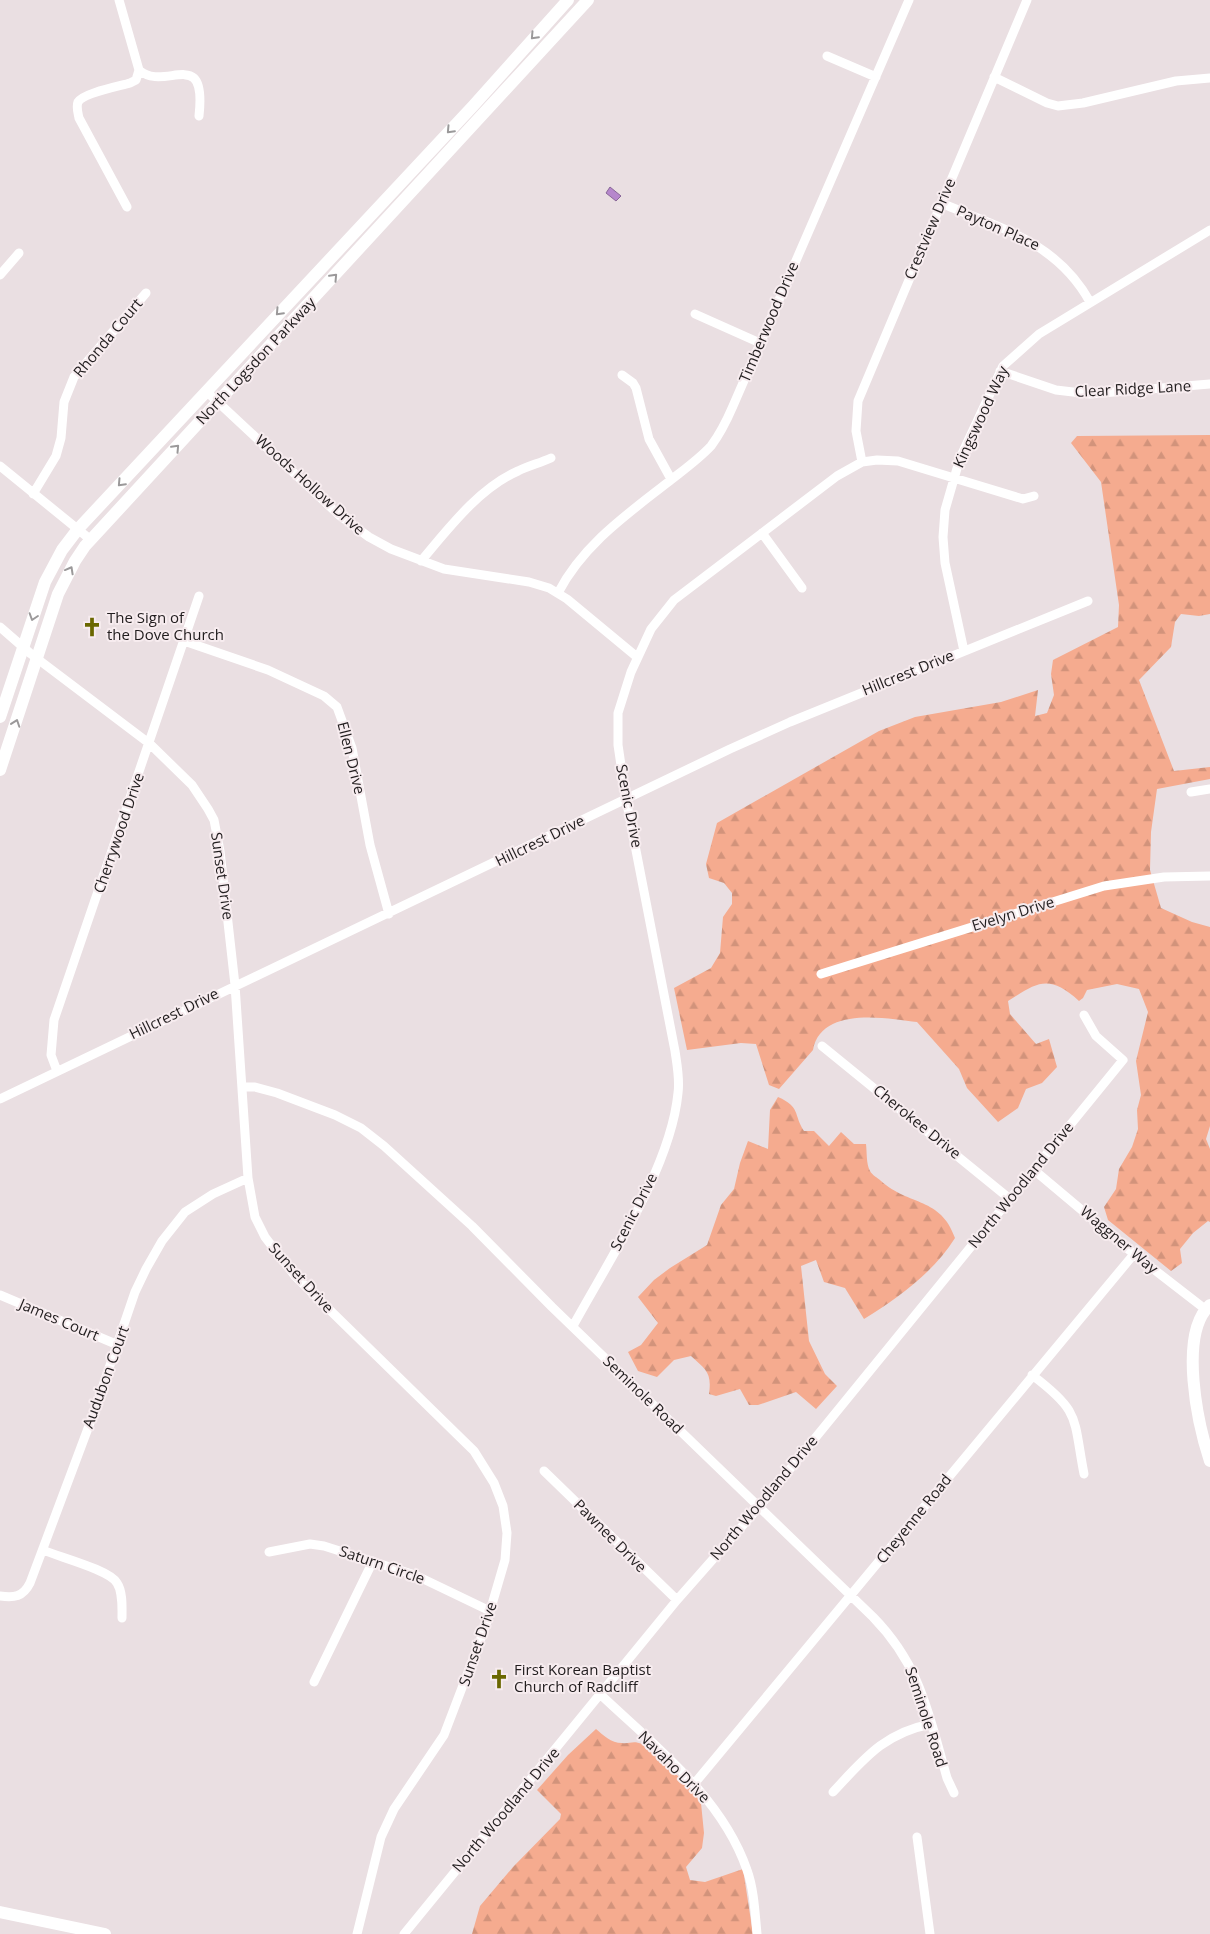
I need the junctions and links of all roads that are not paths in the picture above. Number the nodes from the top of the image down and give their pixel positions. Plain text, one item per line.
1 (118, 0) edge
2 (568, 0) edge
3 (588, 0) edge
4 (909, 0) edge
5 (1026, 0) edge
6 (520, 52) junction
7 (827, 56) dead end
8 (531, 64) junction
9 (139, 70) junction
10 (994, 77) junction
11 (876, 78) junction
12 (1210, 78) edge
13 (199, 116) dead end
14 (941, 204) junction
15 (377, 206) junction
16 (127, 207) dead end
17 (389, 217) junction
18 (1210, 230) edge
19 (19, 253) dead end
20 (0, 275) edge
21 (146, 293) dead end
22 (1090, 302) junction
23 (695, 314) dead end
24 (760, 343) junction
25 (1000, 371) junction
26 (622, 375) dead end
27 (1210, 384) edge
28 (206, 391) junction
29 (218, 402) junction
30 (551, 458) dead end
31 (862, 462) junction
32 (0, 466) edge
33 (953, 477) junction
34 (671, 479) junction
35 (33, 494) junction
36 (1034, 496) dead end
37 (78, 529) junction
38 (762, 533) junction
39 (91, 540) junction
40 (421, 561) junction
41 (802, 588) dead end
42 (558, 593) junction
43 (199, 596) dead end
44 (1088, 601) dead end
45 (0, 627) edge
46 (184, 641) junction
47 (24, 647) junction
48 (964, 651) junction
49 (637, 657) junction
50 (37, 658) junction
51 (0, 717) edge
52 (150, 744) junction
53 (0, 770) edge
54 (1210, 788) edge
55 (1191, 792) dead end
56 (626, 799) junction
57 (1210, 876) edge
58 (389, 914) junction
59 (821, 974) dead end
60 (235, 985) junction
61 (1084, 1015) dead end
62 (822, 1046) dead end
63 (57, 1070) junction
64 (242, 1087) junction
65 (0, 1099) edge
66 (1034, 1170) junction
67 (248, 1178) junction
68 (1010, 1199) junction
69 (1134, 1254) junction
70 (0, 1295) edge
71 (1208, 1307) edge
72 (573, 1326) junction
73 (118, 1345) junction
74 (1032, 1375) junction
75 (1210, 1461) edge
76 (544, 1471) dead end
77 (1084, 1474) dead end
78 (759, 1508) junction
79 (43, 1550) junction
80 (269, 1552) dead end
81 (373, 1562) junction
82 (0, 1596) edge
83 (851, 1596) junction
84 (677, 1600) junction
85 (490, 1611) junction
86 (122, 1618) dead end
87 (314, 1682) dead end
88 (601, 1694) junction
89 (932, 1724) junction
90 (694, 1784) junction
91 (833, 1792) dead end
92 (954, 1793) dead end
93 (917, 1837) dead end
94 (0, 1912) edge
95 (106, 1934) edge
96 (357, 1934) edge
97 (404, 1934) edge
98 (757, 1934) edge
99 (930, 1934) edge

1 - 9 street
2 -> 6 main road, North Logsdon Parkway
3 - 8 main road, North Logsdon Parkway
4 - 11 street, Timberwood Drive
5 - 10 street, Crestview Drive
6 - 8 main road
6 -> 15 main road, North Logsdon Parkway
7 - 11 street
8 - 17 main road, North Logsdon Parkway
9 - 13 street
9 - 16 street
10 - 12 street
10 - 14 street, Crestview Drive
11 - 24 street, Timberwood Drive
14 - 22 street, Payton Place
14 - 31 street, Crestview Drive
15 - 17 street
15 -> 28 main road, North Logsdon Parkway
29 -> 17 main road, North Logsdon Parkway
18 - 22 street, Kingswood Way
19 - 20 street
21 - 35 street, Rhonda Court
22 - 25 street, Kingswood Way
23 - 24 street
24 - 34 street, Timberwood Drive
25 - 27 street, Clear Ridge Lane
25 - 33 street, Kingswood Way
26 - 34 street
28 - 29 street, Woods Hollow Drive
28 -> 37 main road, North Logsdon Parkway
39 -> 29 main road, North Logsdon Parkway
29 - 40 street, Woods Hollow Drive
30 - 40 street
31 - 33 street, Scenic Drive
31 - 38 street, Scenic Drive
32 - 35 street
33 - 36 street, Scenic Drive
33 - 48 street, Kingswood Way
34 - 42 street, Timberwood Drive
35 - 37 street
37 - 39 street
37 -> 47 main road, North Logsdon Parkway
38 - 41 street
38 - 49 street, Scenic Drive
50 -> 39 main road, North Logsdon Parkway
40 - 42 street, Woods Hollow Drive
42 - 49 street, Woods Hollow Drive
43 - 46 street, Cherrywood Drive
44 - 48 street, Hillcrest Drive
45 - 47 street, Sunset Drive
46 - 52 street, Cherrywood Drive
46 - 58 street, Ellen Drive
47 - 50 street, Sunset Drive
47 - 51 main road, North Logsdon Parkway
48 - 56 street, Hillcrest Drive
49 - 56 street, Scenic Drive
50 - 52 street, Sunset Drive
53 -> 50 main road, North Logsdon Parkway
52 - 60 street, Sunset Drive
52 - 63 street, Cherrywood Drive
54 - 55 street
56 - 58 street, Hillcrest Drive
56 - 72 street, Scenic Drive
57 - 59 street, Evelyn Drive
58 - 60 street, Hillcrest Drive
60 - 63 street, Hillcrest Drive
60 - 64 street, Sunset Drive
61 - 66 street, North Woodland Drive
62 - 68 street, Cherokee Drive
63 - 65 street, Hillcrest Drive
64 - 67 street, Sunset Drive
64 - 72 street, Seminole Road
66 - 68 street, North Woodland Drive
66 - 69 street, Waggner Way
67 - 73 street, Audubon Court
67 - 85 street, Sunset Drive
68 - 78 street, North Woodland Drive
69 - 71 street, Waggner Way
69 - 74 street, Cheyenne Road
70 - 73 street, James Court
71 - 75 main road
72 - 78 street, Seminole Road
73 - 79 street, Audubon Court
74 - 77 street
74 - 83 street, Cheyenne Road
76 - 84 street, Pawnee Drive
78 - 83 street, Seminole Road
78 - 84 street, North Woodland Drive
79 - 82 street, Audubon Court
79 - 86 street
80 - 81 street, Saturn Circle
81 - 85 street, Saturn Circle
81 - 87 street
83 - 89 street, Seminole Road
83 - 90 street, Cheyenne Road
84 - 88 street, North Woodland Drive
85 - 96 street, Sunset Drive
88 - 90 street, Navaho Drive
88 - 97 street, North Woodland Drive
89 - 91 street
89 - 92 street, Seminole Road
90 - 98 street, Navaho Drive
93 - 99 street
94 - 95 main road

